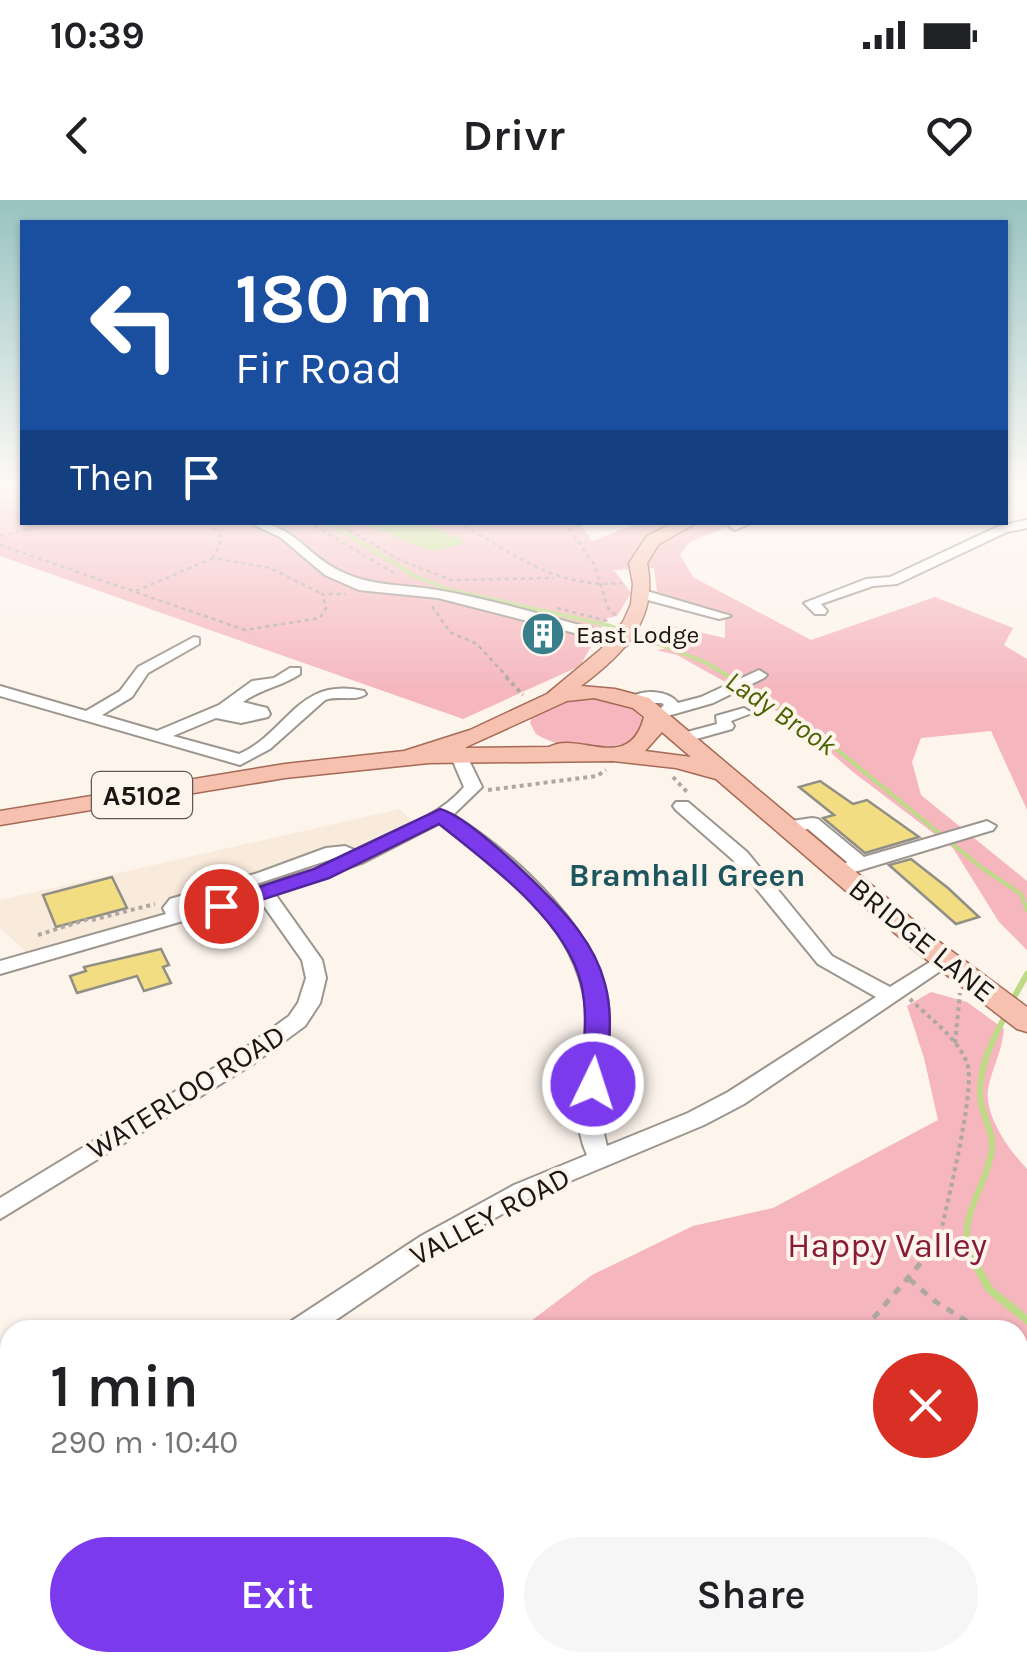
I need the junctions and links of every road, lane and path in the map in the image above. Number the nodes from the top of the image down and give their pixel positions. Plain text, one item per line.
1 (26, 554) edge
2 (215, 554) edge
3 (308, 554) edge
4 (363, 554) edge
5 (389, 554) edge
6 (512, 554) edge
7 (587, 554) edge
8 (644, 554) edge
9 (951, 554) edge
10 (213, 558) junction
11 (554, 578) junction
12 (601, 585) junction
13 (645, 587) junction
14 (404, 588) junction
15 (136, 591) junction
16 (322, 594) junction
17 (356, 594) dead end
18 (820, 611) dead end
19 (724, 616) dead end
20 (624, 633) junction
21 (194, 641) dead end
22 (297, 676) dead end
23 (747, 681) dead end
24 (0, 691) edge
25 (358, 694) dead end
26 (552, 696) junction
27 (524, 704) junction
28 (652, 708) junction
29 (744, 713) dead end
30 (90, 716) junction
31 (161, 735) junction
32 (682, 738) junction
33 (458, 747) junction
34 (573, 754) junction
35 (608, 761) junction
36 (243, 769) junction
37 (666, 773) dead end
38 (728, 779) junction
39 (468, 794) junction
40 (682, 806) joint
41 (440, 815) junction
42 (0, 818) edge
43 (978, 829) dead end
44 (357, 858) junction
45 (849, 868) junction
46 (264, 894) junction
47 (171, 910) junction
48 (38, 935) dead end
49 (945, 961) junction
50 (0, 968) edge
51 (902, 999) junction
52 (957, 1002) dead end
53 (1027, 1022) edge
54 (956, 1043) junction
55 (602, 1160) junction
56 (0, 1210) edge
57 (909, 1279) junction
58 (315, 1320) edge
59 (872, 1320) edge
60 (965, 1320) edge

1 - 15 path
2 - 10 path
3 - 14 street
4 - 14 path
5 - 11 path
6 - 11 path
7 - 12 path
8 - 13 main road
9 - 18 street
10 - 15 path
10 - 16 path
11 - 12 path
12 - 13 path
12 - 20 path
13 - 19 street
13 - 20 main road
14 - 20 street
14 - 27 path
15 - 16 path
16 - 17 path
20 - 26 main road
20 - 28 main road
21 - 30 street
22 - 31 street
23 - 28 street
24 - 30 street
25 - 36 street
26 - 27 main road
26 - 28 main road
27 - 33 main road, A5102
27 - 34 main road
28 - 32 main road, BRIDGE LANE
28 - 35 main road
29 - 32 street
30 - 31 street
31 - 36 street
32 - 38 main road, BRIDGE LANE
33 - 34 main road, A5102
33 - 36 main road, A5102
33 - 39 street
34 - 35 main road, BRIDGE LANE
35 - 38 main road, BRIDGE LANE
35 - 39 path
36 - 42 main road, A5102
37 - 40 path
38 - 45 main road, BRIDGE LANE
39 - 41 street
40 - 51 street
41 - 44 street
41 - 55 street
43 - 45 street
44 - 46 street
44 - 47 street
45 - 49 main road, BRIDGE LANE
46 - 47 street
46 - 56 street, WATERLOO ROAD
47 - 48 path
47 - 50 street
49 - 51 street, VALLEY ROAD
49 - 53 main road, BRIDGE LANE
51 - 54 path
51 - 55 street, VALLEY ROAD
52 - 54 path
54 - 57 path
55 - 58 street, VALLEY ROAD
57 - 59 path
57 - 60 path

